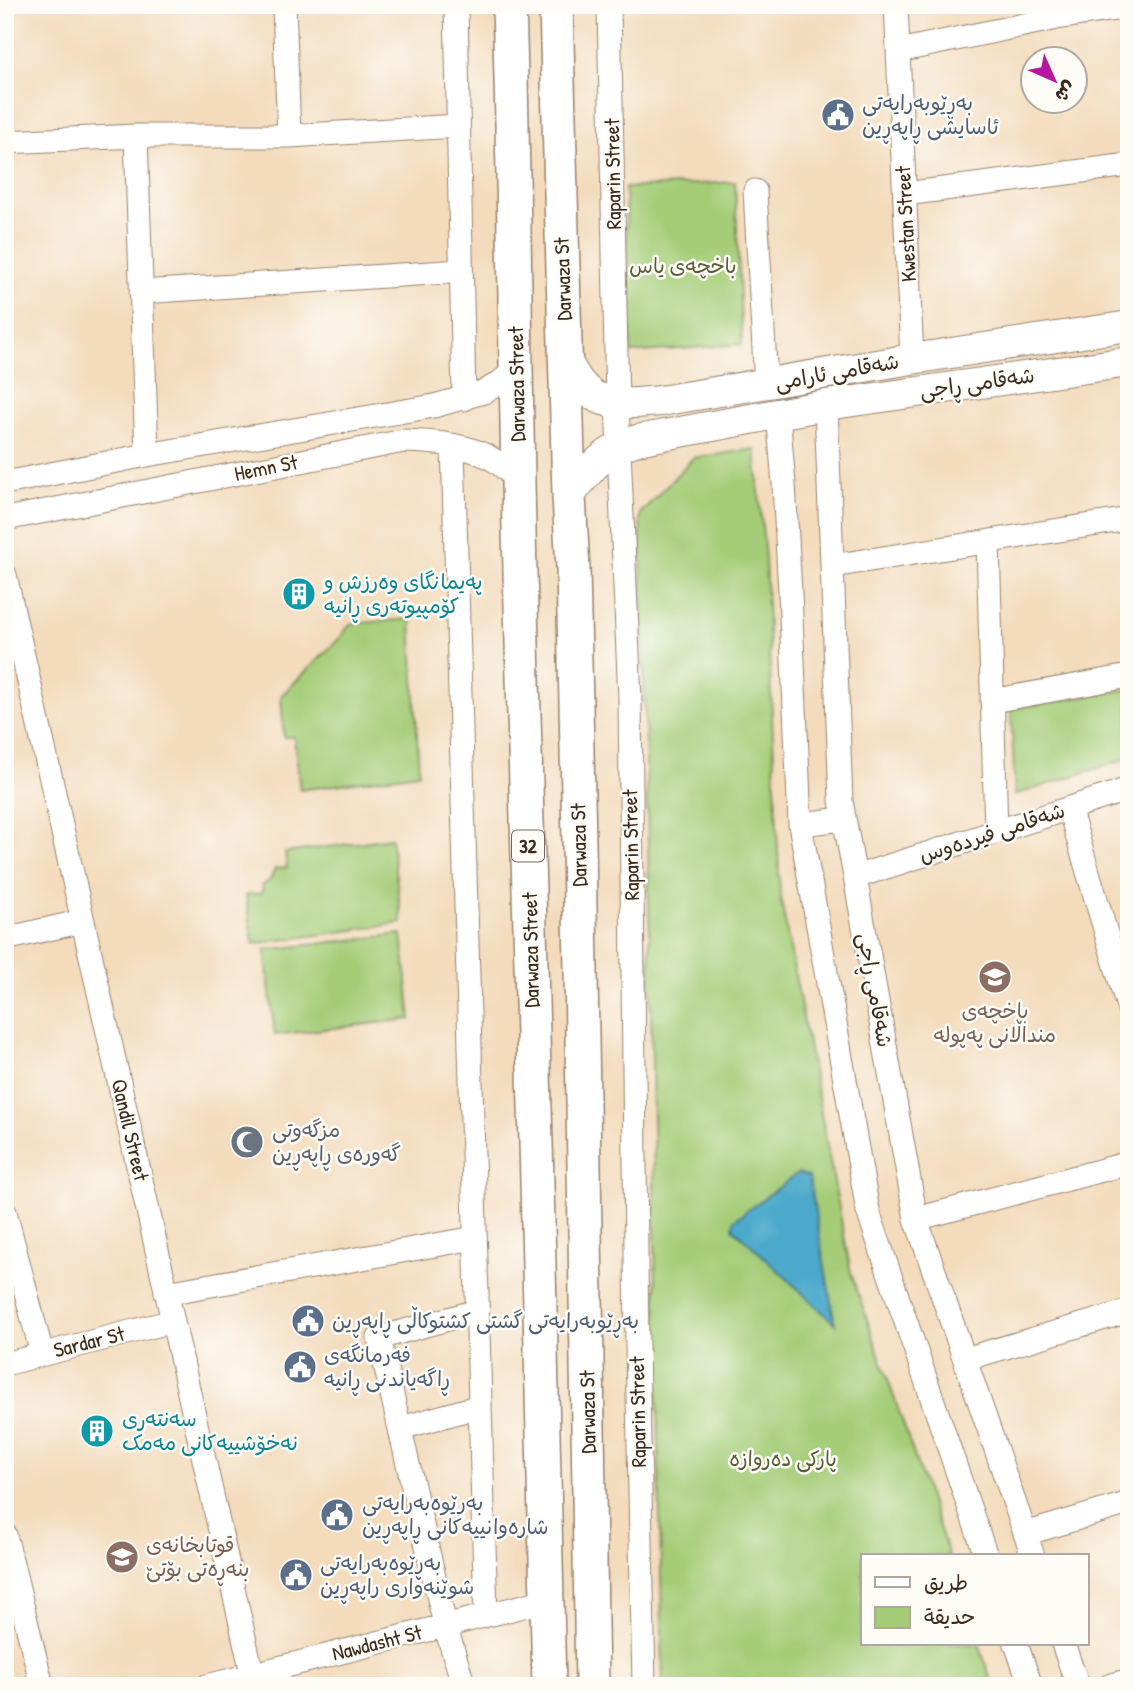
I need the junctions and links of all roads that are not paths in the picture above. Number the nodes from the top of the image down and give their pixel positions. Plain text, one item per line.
1 (284, 5) edge
2 (456, 5) edge
3 (509, 5) edge
4 (556, 5) edge
5 (609, 5) edge
6 (895, 5) edge
7 (1129, 7) edge
8 (1057, 12) edge
9 (898, 51) junction
10 (458, 126) junction
11 (289, 135) junction
12 (136, 136) junction
13 (5, 142) edge
14 (1129, 165) edge
15 (755, 191) dead end
16 (905, 194) junction
17 (461, 271) junction
18 (141, 292) junction
19 (1129, 326) edge
20 (565, 359) junction
21 (912, 359) junction
22 (1129, 362) edge
23 (517, 369) junction
24 (766, 384) junction
25 (464, 398) junction
26 (660, 401) junction
27 (617, 404) junction
28 (826, 405) junction
29 (778, 414) junction
30 (660, 435) junction
31 (453, 446) junction
32 (620, 446) junction
33 (147, 455) junction
34 (518, 480) junction
35 (5, 483) edge
36 (569, 496) junction
37 (5, 519) edge
38 (1129, 519) edge
39 (988, 542) junction
40 (832, 566) junction
41 (5, 575) edge
42 (1129, 676) edge
43 (992, 701) junction
44 (1129, 789) edge
45 (1069, 808) junction
46 (844, 819) junction
47 (800, 824) junction
48 (996, 832) junction
49 (855, 877) junction
50 (83, 921) junction
51 (5, 939) edge
52 (1129, 1010) edge
53 (583, 1117) junction
54 (534, 1118) junction
55 (1129, 1163) edge
56 (5, 1212) edge
57 (916, 1219) junction
58 (475, 1238) junction
59 (166, 1293) junction
60 (477, 1311) junction
61 (1129, 1311) edge
62 (173, 1321) junction
63 (43, 1354) junction
64 (965, 1359) junction
65 (5, 1364) edge
66 (480, 1406) junction
67 (401, 1428) junction
68 (1129, 1503) edge
69 (1025, 1534) junction
70 (5, 1535) edge
71 (985, 1554) edge
72 (1032, 1554) edge
73 (547, 1600) junction
74 (486, 1615) junction
75 (445, 1625) junction
76 (1017, 1646) edge
77 (1064, 1646) edge
78 (254, 1680) edge
79 (1129, 1680) edge
80 (42, 1686) edge
81 (207, 1686) edge
82 (464, 1686) edge
83 (549, 1686) edge
84 (592, 1686) edge
85 (644, 1686) edge
86 (1031, 1686) edge
87 (1077, 1686) edge
88 (1110, 1686) edge

1 - 11 street
2 - 10 street
3 - 23 highway, Darwaza Street / 32
4 - 20 highway, Darwaza St
5 - 27 street, Raparin Street
6 - 9 street, Kwestan Street
7 - 8 street
8 - 9 street
9 - 16 street, Kwestan Street
10 - 11 street
10 - 17 street
11 - 12 street
12 - 13 street
12 - 18 street
14 - 16 street
15 - 24 street
16 - 21 street, Kwestan Street
17 - 18 street
17 - 25 street
18 - 33 street
19 - 21 main road, شەقامی ئارامی
20 - 27 main road, شەقامی ئارامی
20 - 36 highway, Darwaza St
21 - 24 main road, شەقامی ئارامی
22 - 28 main road, شەقامی ڕاجی
23 - 25 street, Hemn St
23 - 34 highway, Darwaza Street / 32
24 - 26 main road, شەقامی ئارامی
25 - 33 street, Hemn St
26 - 27 main road, شەقامی ئارامی
26 - 30 main road
27 - 32 street, Raparin Street
28 - 29 main road, شەقامی ڕاجی
28 - 40 street, شەقامی ڕاجی
29 - 30 main road, شەقامی ڕاجی
29 - 47 street
30 - 32 main road, شەقامی ڕاجی
31 - 34 street, Hemn St
31 - 37 street, Hemn St
31 - 58 street
32 - 36 main road, شەقامی ڕاجی
32 - 85 street, Raparin Street
33 - 35 street, Hemn St
34 - 54 highway, Darwaza Street / 32
36 - 53 highway, Darwaza St
38 - 39 street
39 - 40 street
39 - 43 street
40 - 46 street, شەقامی ڕاجی
41 - 50 street, Qandil Street
42 - 43 street
43 - 48 street
44 - 45 street, شەقامی فیردەوس
45 - 48 street, شەقامی فیردەوس
45 - 52 street
46 - 47 street
46 - 49 street, شەقامی ڕاجی
47 - 71 street
48 - 49 street, شەقامی فیردەوس
49 - 57 street, شەقامی ڕاجی
50 - 51 street
50 - 59 street, Qandil Street
53 - 54 highway
53 - 84 highway, Darwaza St
54 - 73 highway, Darwaza Street / 32
55 - 57 street
56 - 63 street
57 - 64 street, شەقامی ڕاجی
58 - 59 street
58 - 60 street
59 - 62 street, Qandil Street
60 - 66 street
60 - 67 street
61 - 64 street
62 - 63 street, Sardar St
62 - 78 street, Qandil Street
63 - 65 street, Sardar St
64 - 69 street, شەقامی ڕاجی
66 - 67 street
66 - 74 street
67 - 75 street
68 - 69 street
69 - 72 street, شەقامی ڕاجی
70 - 80 street
73 - 74 street, Nawdasht St
73 - 83 highway, Darwaza Street / 32
74 - 75 street, Nawdasht St
75 - 78 street, Nawdasht St
75 - 82 street
76 - 86 street
77 - 87 street
78 - 81 street, Nawdasht St
79 - 88 street

